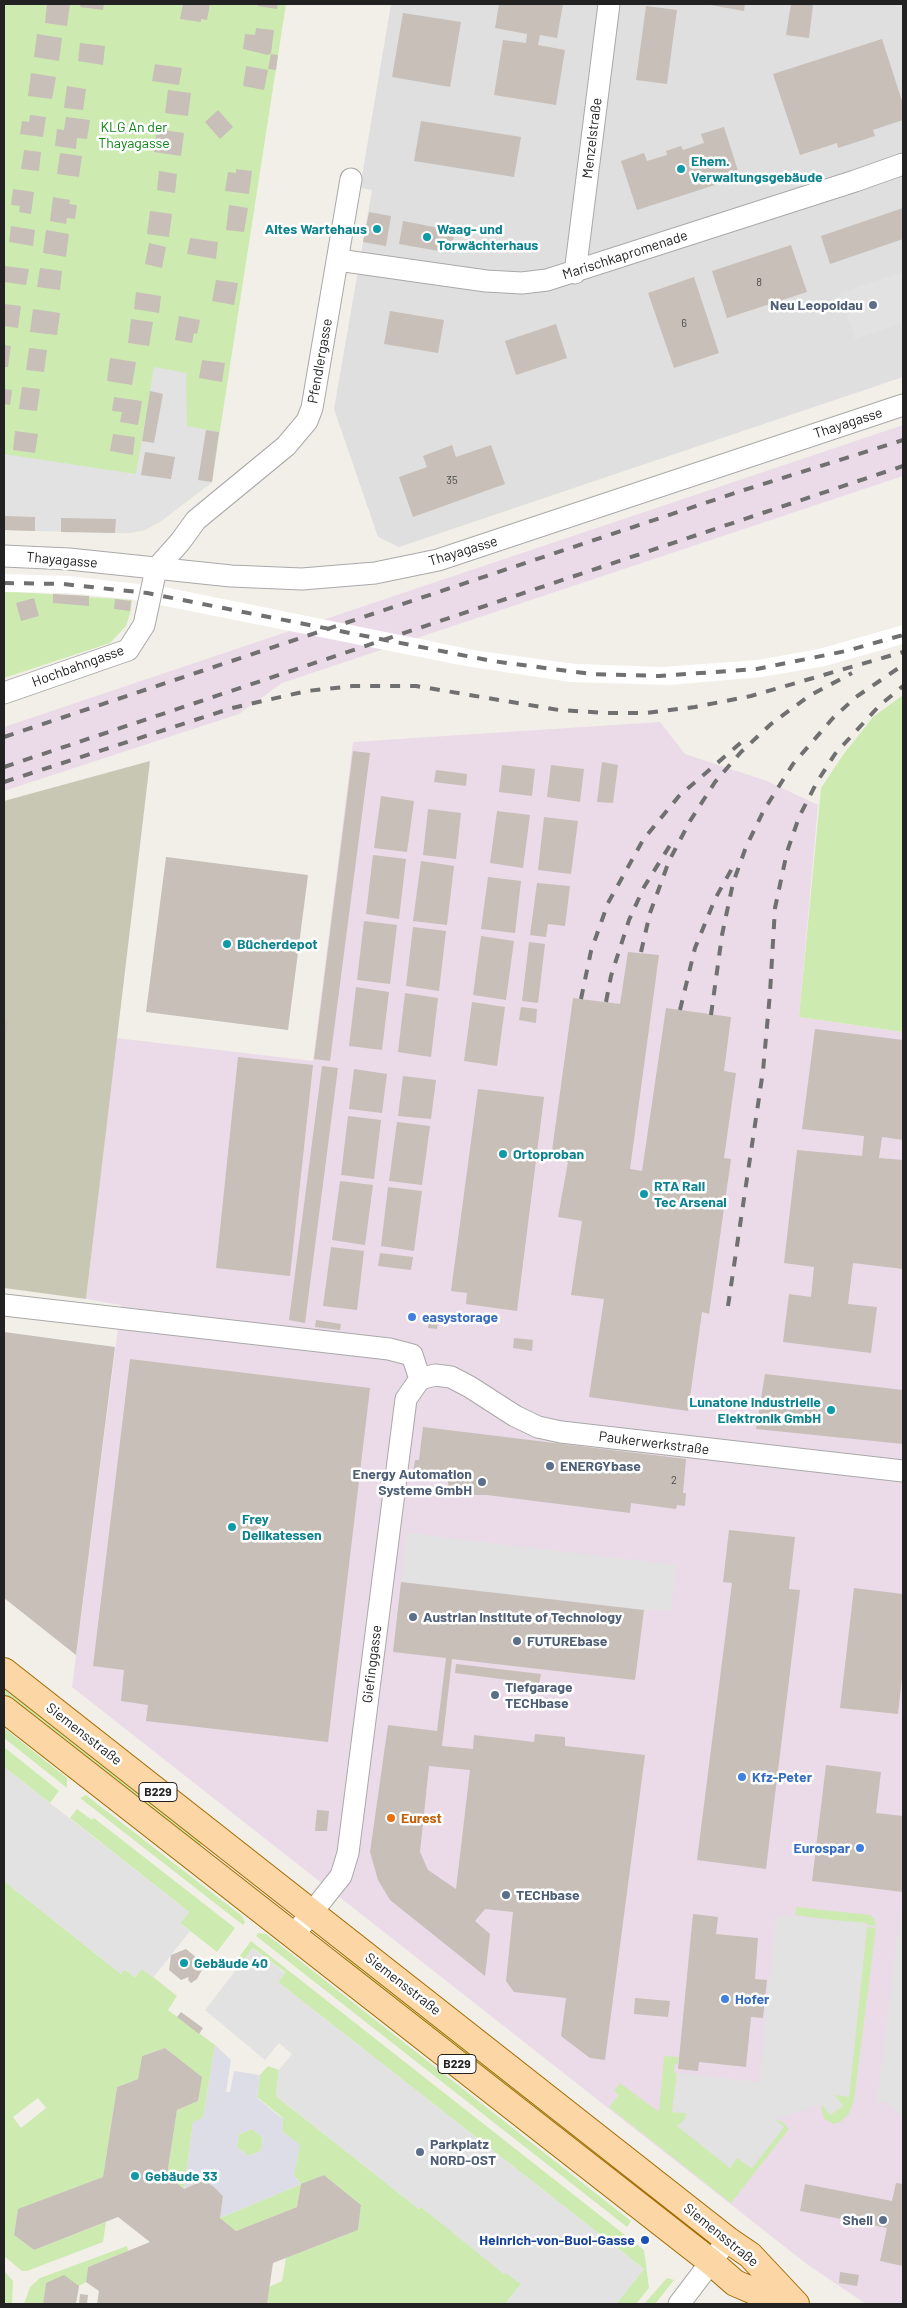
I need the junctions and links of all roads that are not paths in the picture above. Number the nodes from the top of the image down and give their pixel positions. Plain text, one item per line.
1 (609, 4) edge
2 (903, 164) edge
3 (351, 179) dead end
4 (338, 260) junction
5 (575, 272) junction
6 (903, 405) edge
7 (4, 556) edge
8 (156, 569) junction
9 (4, 693) edge
10 (4, 1305) edge
11 (420, 1379) junction
12 (903, 1471) edge
13 (4, 1671) edge
14 (4, 1709) edge
15 (313, 1913) junction
16 (293, 1936) junction
17 (728, 2240) junction
18 (711, 2262) junction
19 (679, 2304) edge
20 (784, 2304) edge
21 (796, 2304) edge

1 - 5 street, Menzelstraße
2 - 5 street, Marischkapromenade
3 - 4 street, Pfendlergasse
4 - 5 street, Marischkapromenade
4 - 8 street, Pfendlergasse
6 - 8 street, Thayagasse
7 - 8 street, Thayagasse
8 - 9 street, Hochbahngasse
10 - 11 street
11 - 12 street, Paukerwerkstraße
11 - 15 street, Giefinggasse
13 - 15 main road, Siemensstraße / B229
14 - 16 main road, Siemensstraße / B229
15 - 16 street, Giefinggasse
15 - 17 main road, Siemensstraße / B229
16 - 18 main road, Siemensstraße / B229
17 - 18 street
17 - 21 main road, Siemensstraße / B229
18 - 19 street
18 - 20 main road, Siemensstraße / B229

